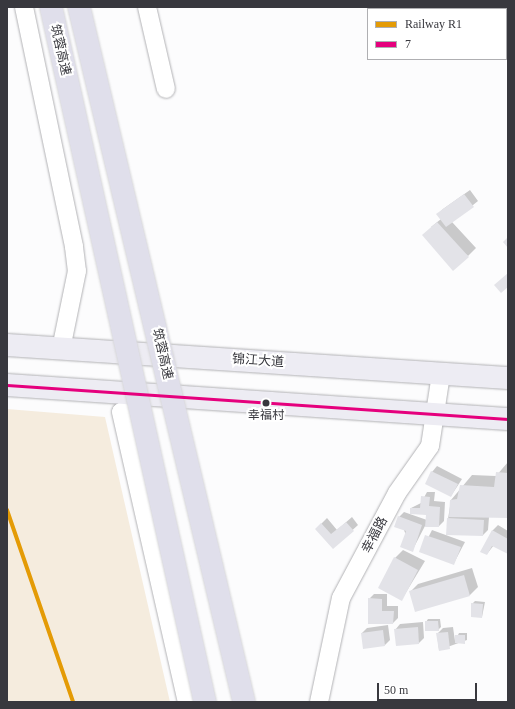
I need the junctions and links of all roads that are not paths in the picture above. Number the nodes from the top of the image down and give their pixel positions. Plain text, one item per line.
1 (24, 7) edge
2 (51, 7) edge
3 (79, 7) edge
4 (147, 7) edge
5 (166, 89) dead end
6 (7, 345) edge
7 (61, 349) junction
8 (441, 374) junction
9 (508, 378) edge
10 (7, 386) edge
11 (149, 396) junction
12 (434, 413) junction
13 (508, 419) edge
14 (187, 702) edge
15 (205, 702) edge
16 (244, 702) edge
17 (319, 702) edge

1 - 7 street
2 - 15 highway, 筑蓉高速, bridge
3 - 16 highway, 筑蓉高速, bridge
4 - 5 street
6 - 7 main road, 锦江大道
7 - 8 main road, 锦江大道
8 - 9 main road, 锦江大道
8 - 12 street, 幸福路
10 - 11 main road
11 - 12 main road
11 - 14 street
12 - 13 main road
12 - 17 street, 幸福路

